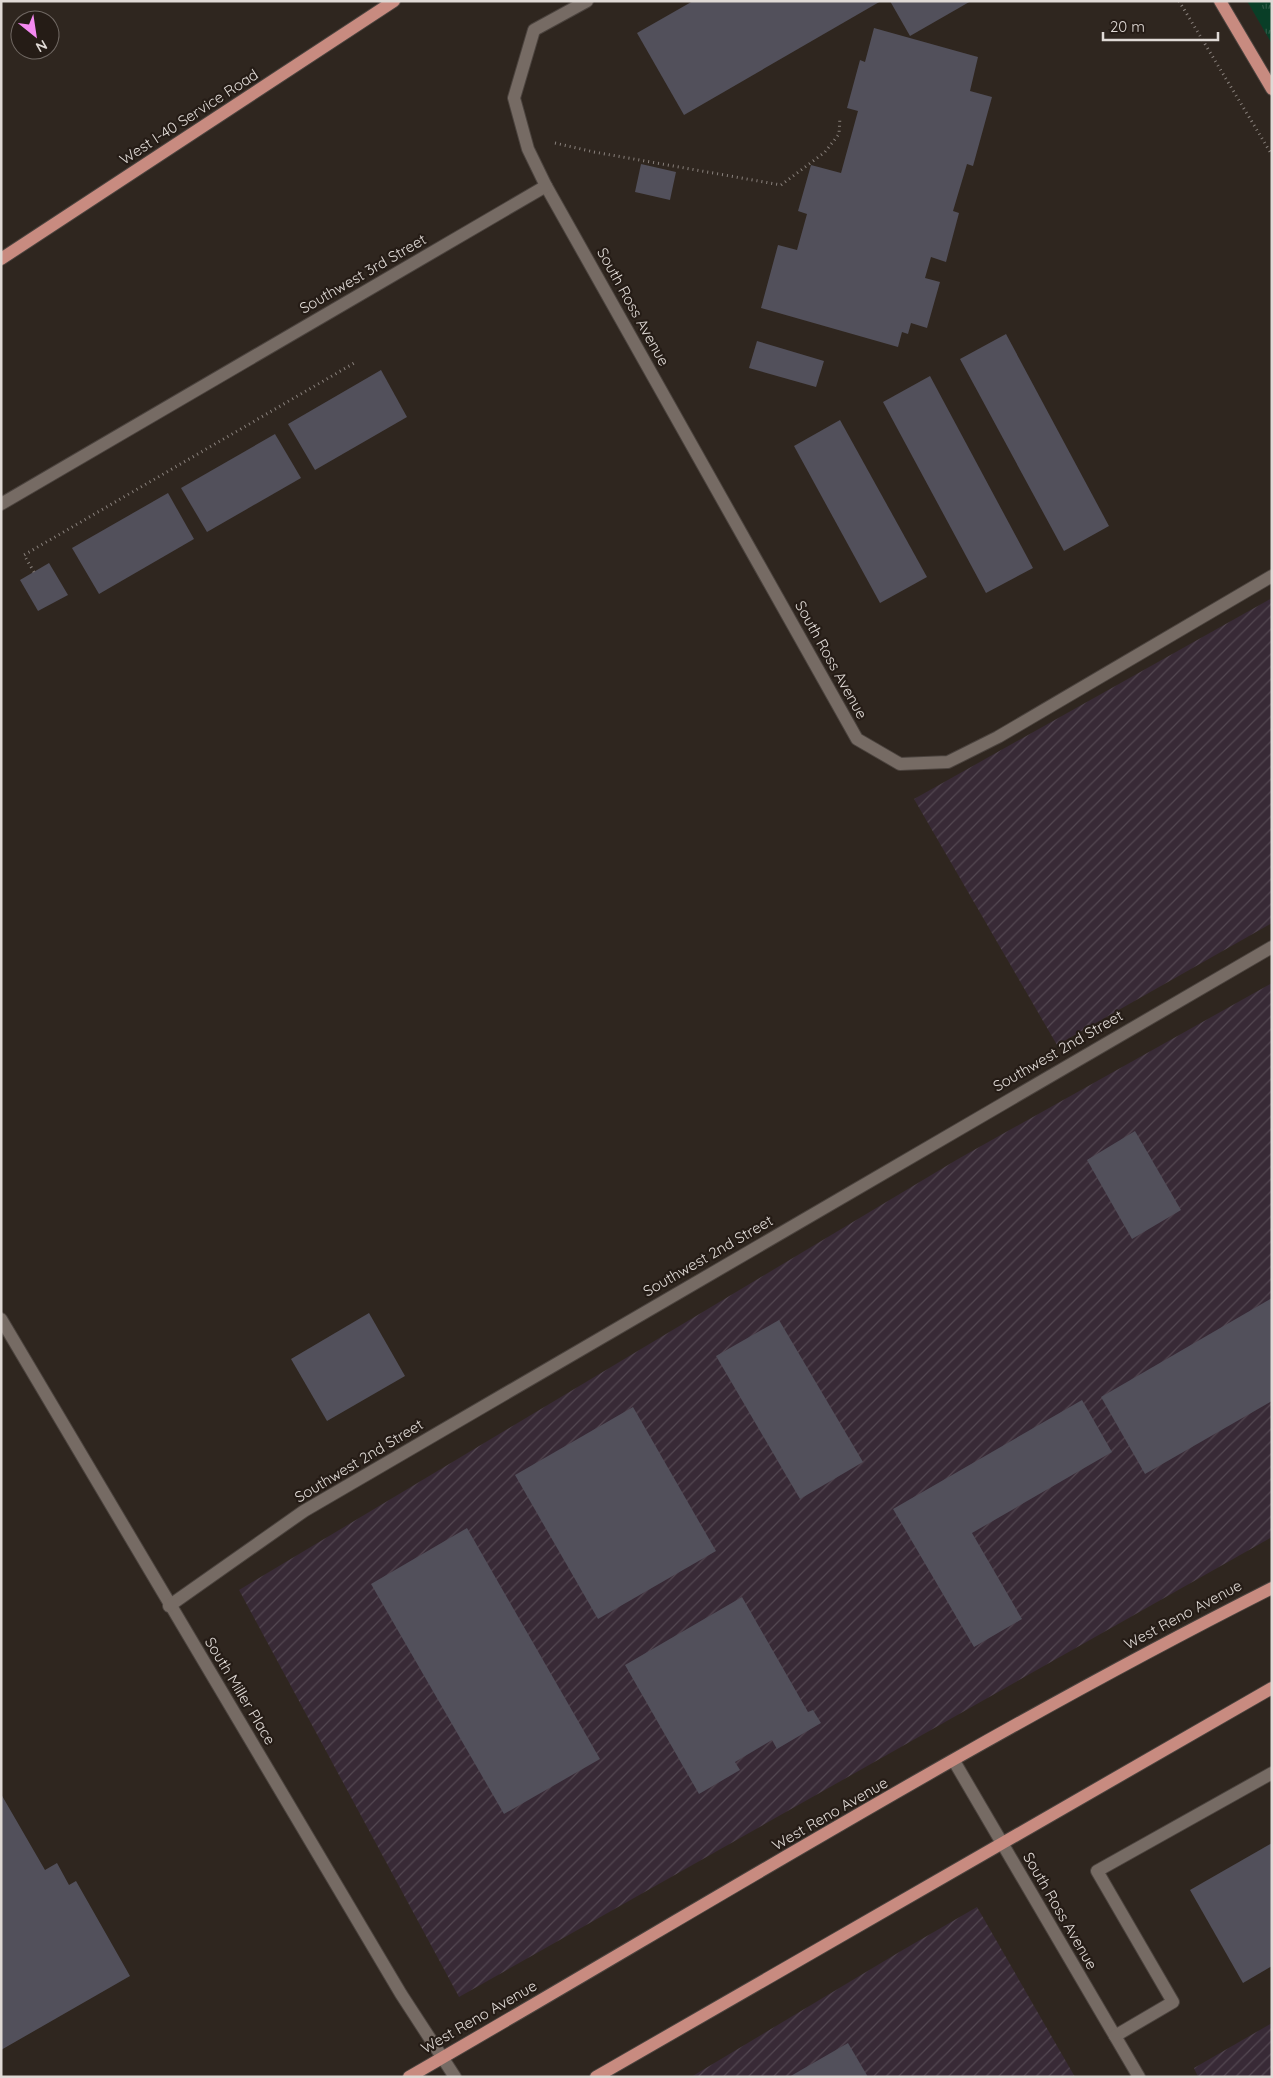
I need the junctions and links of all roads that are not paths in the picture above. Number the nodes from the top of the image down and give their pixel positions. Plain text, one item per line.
1 (394, 1) edge
2 (587, 1) edge
3 (1220, 1) edge
4 (1272, 89) edge
5 (546, 186) junction
6 (1, 259) edge
7 (1, 504) edge
8 (1272, 576) edge
9 (1272, 947) edge
10 (1, 1319) edge
11 (1272, 1588) edge
12 (170, 1606) junction
13 (1272, 1688) edge
14 (954, 1760) junction
15 (1272, 1773) edge
16 (1002, 1844) junction
17 (1115, 2036) junction
18 (444, 2057) junction
19 (409, 2077) edge
20 (455, 2077) edge
21 (596, 2077) edge
22 (1139, 2077) edge

1 - 6 main road, West I-40 Service Road
2 - 5 street
3 - 4 main road
5 - 7 street, Southwest 3rd Street
5 - 8 street, South Ross Avenue
9 - 12 street, Southwest 2nd Street
10 - 12 street, South Miller Place
11 - 14 main road, West Reno Avenue
12 - 18 street, South Miller Place
13 - 16 main road
14 - 16 street, South Ross Avenue
14 - 18 main road, West Reno Avenue
15 - 17 street
16 - 17 street, South Ross Avenue
16 - 21 main road
17 - 22 street, South Ross Avenue
18 - 19 main road, West Reno Avenue
18 - 20 street, South Miller Place

